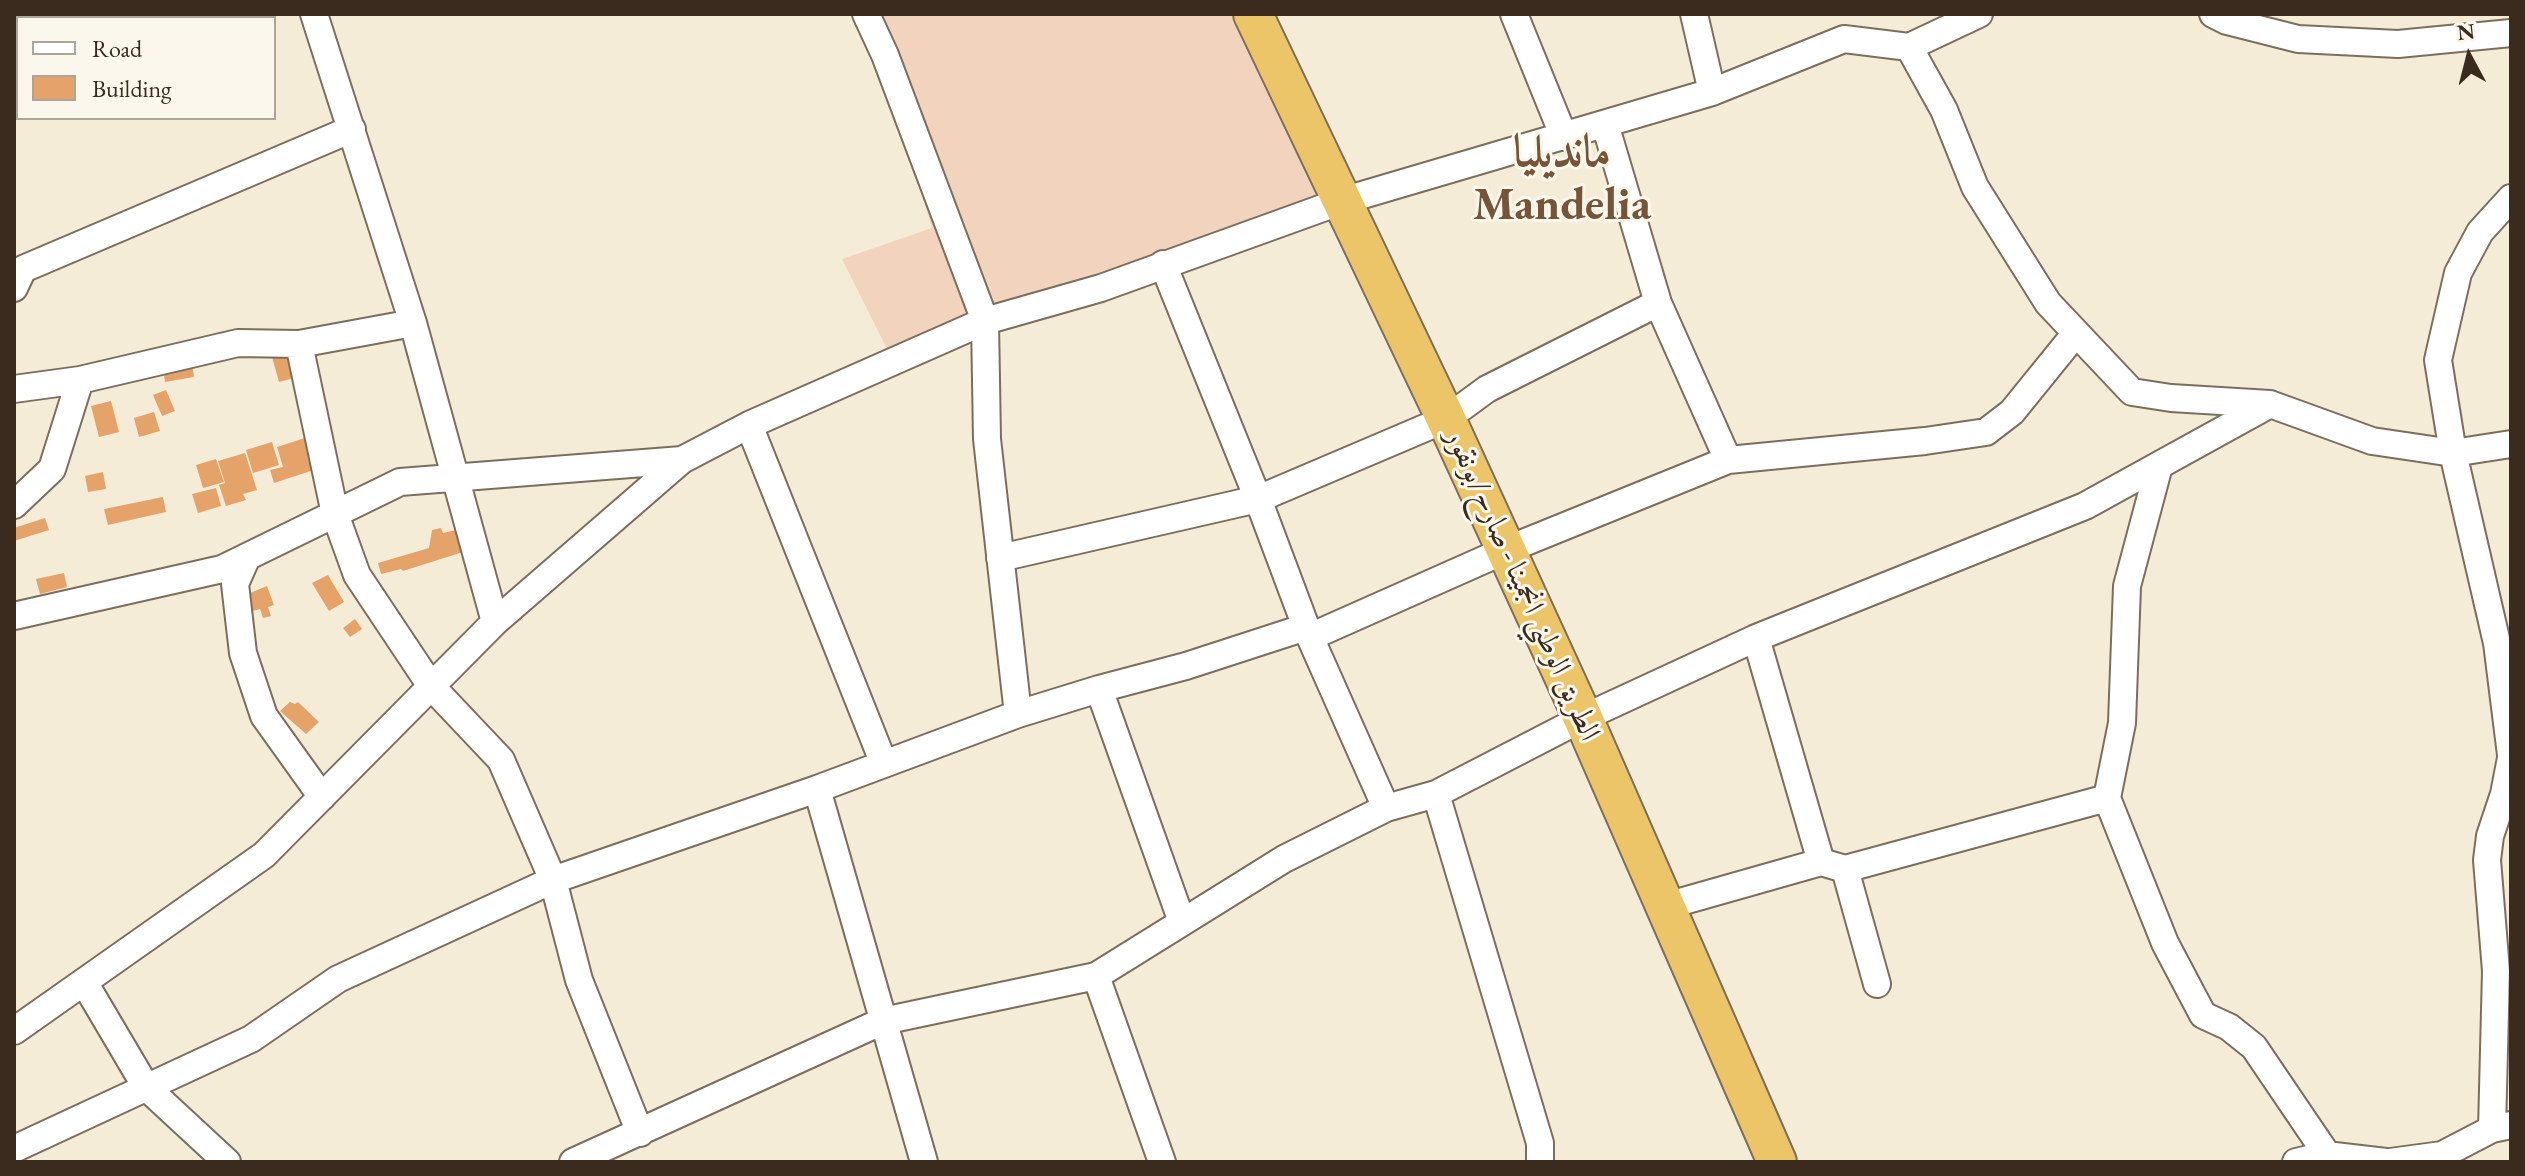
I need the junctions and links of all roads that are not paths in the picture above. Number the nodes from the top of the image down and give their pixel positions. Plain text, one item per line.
1 (314, 14) edge
2 (866, 14) edge
3 (1253, 14) edge
4 (1514, 14) edge
5 (1694, 14) edge
6 (1979, 14) edge
7 (2213, 14) edge
8 (2511, 33) edge
9 (1909, 47) junction
10 (1712, 92) junction
11 (1605, 124) junction
12 (352, 129) junction
13 (1564, 137) junction
14 (2511, 198) edge
15 (1342, 201) junction
16 (1163, 264) junction
17 (14, 288) edge
18 (1658, 303) junction
19 (985, 321) junction
20 (413, 323) junction
21 (2076, 333) junction
22 (299, 344) junction
23 (80, 380) junction
24 (14, 389) edge
25 (2270, 404) junction
26 (1446, 419) junction
27 (749, 425) junction
28 (2511, 444) edge
29 (2453, 453) junction
30 (682, 460) junction
31 (1728, 460) junction
32 (2159, 466) junction
33 (456, 478) junction
34 (1258, 499) junction
35 (14, 505) edge
36 (335, 514) junction
37 (1506, 550) junction
38 (247, 557) junction
39 (1000, 558) junction
40 (14, 616) edge
41 (495, 622) junction
42 (1308, 632) junction
43 (1756, 638) junction
44 (431, 686) junction
45 (1099, 689) junction
46 (2508, 706) edge
47 (1018, 714) junction
48 (1583, 718) junction
49 (2511, 757) edge
50 (884, 764) junction
51 (817, 789) junction
52 (1436, 794) junction
53 (322, 797) junction
54 (2107, 798) junction
55 (1386, 808) junction
56 (1833, 865) junction
57 (553, 880) junction
58 (1666, 906) junction
59 (1182, 922) junction
60 (1096, 976) junction
61 (84, 982) junction
62 (1877, 984) dead end
63 (883, 1021) junction
64 (14, 1031) edge
65 (146, 1087) junction
66 (2502, 1127) edge
67 (640, 1133) junction
68 (14, 1149) edge
69 (2329, 1159) edge
70 (227, 1162) edge
71 (573, 1162) edge
72 (924, 1162) edge
73 (1162, 1162) edge
74 (1540, 1162) edge
75 (1777, 1162) edge
76 (2296, 1162) edge
77 (2388, 1162) edge

1 - 12 street
2 - 19 street
3 - 15 highway, الطريق الوطني انجمينا - صارح/بونقور
4 - 13 street
5 - 10 street
6 - 9 street
7 - 8 street
9 - 10 street
9 - 21 street
10 - 11 street
11 - 13 street
11 - 18 street
12 - 17 street
12 - 20 street
13 - 15 street
14 - 29 street
15 - 16 street
15 - 26 highway, الطريق الوطني انجمينا - صارح/بونقور
16 - 19 street
16 - 34 street
18 - 26 street
18 - 31 street
19 - 27 street
19 - 39 street
20 - 22 street
20 - 33 street
21 - 25 street
21 - 31 street
22 - 23 street
22 - 36 street
23 - 24 street
23 - 35 street
25 - 29 street
25 - 32 street
26 - 34 street
26 - 37 highway, الطريق الوطني انجمينا - صارح/بونقور
27 - 30 street
27 - 50 street
28 - 29 street
29 - 46 street
30 - 33 street
30 - 41 street
31 - 37 street
32 - 43 street
32 - 54 street
33 - 36 street
33 - 41 street
34 - 39 street
34 - 42 street
36 - 38 street
36 - 44 street
37 - 42 street
37 - 48 highway, الطريق الوطني انجمينا - صارح/بونقور
38 - 40 street
38 - 53 street
39 - 47 street
41 - 44 street
42 - 45 street
42 - 55 street
43 - 48 street
43 - 56 street
44 - 53 street
44 - 57 street
45 - 47 street
45 - 59 street
46 - 49 street
47 - 50 street
48 - 52 street
48 - 58 highway, الطريق الوطني انجمينا - صارح/بونقور
49 - 66 street
50 - 51 street
51 - 57 street
51 - 63 street
52 - 55 street
52 - 74 street
53 - 61 street
54 - 56 street
54 - 69 street
55 - 59 street
56 - 58 street
56 - 62 street
57 - 65 street
57 - 67 street
58 - 75 highway, الطريق الوطني انجمينا - صارح/بونقور
59 - 60 street
60 - 63 street
60 - 73 street
61 - 64 street
61 - 65 street
63 - 67 street
63 - 72 street
65 - 68 street
65 - 70 street
66 - 77 street
67 - 71 street
69 - 76 street
69 - 77 street

